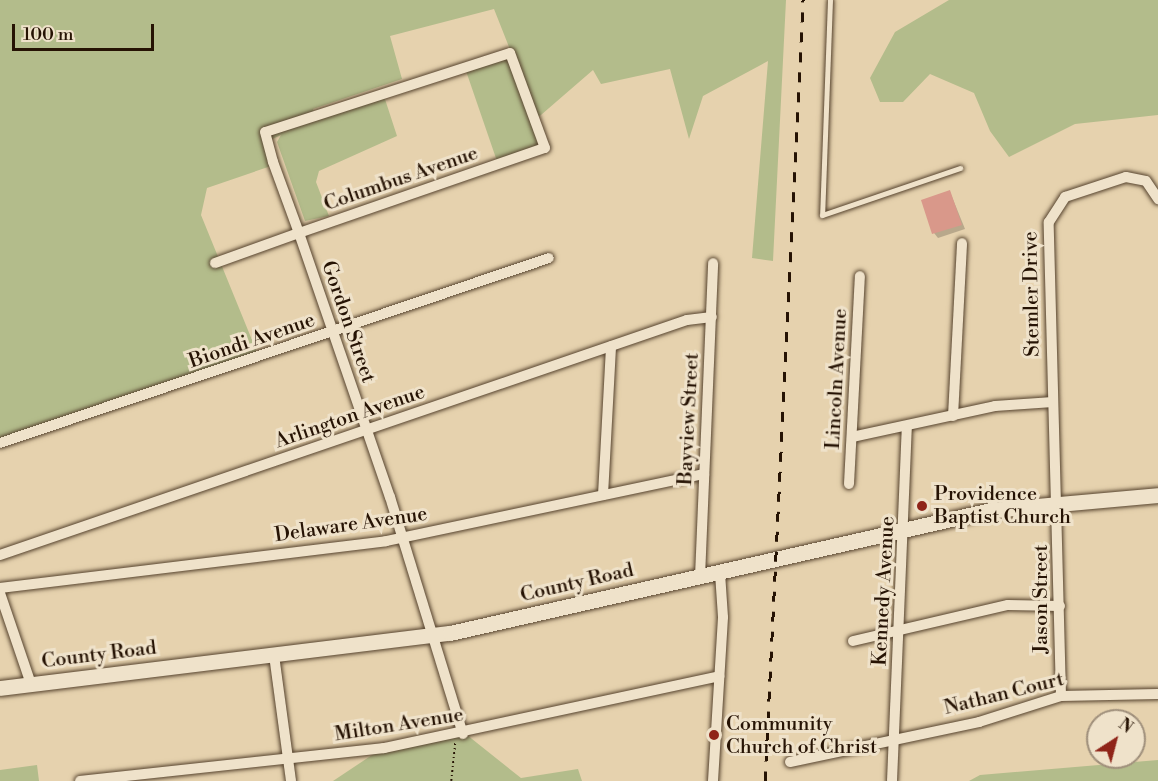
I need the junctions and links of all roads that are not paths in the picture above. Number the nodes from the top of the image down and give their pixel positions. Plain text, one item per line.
1 (830, 0) edge
2 (265, 132) joint
3 (960, 168) dead end
4 (1158, 199) edge
5 (299, 233) junction
6 (962, 243) dead end
7 (549, 258) dead end
8 (215, 263) dead end
9 (713, 263) dead end
10 (860, 276) dead end
11 (712, 317) junction
12 (333, 333) junction
13 (611, 346) junction
14 (1053, 402) junction
15 (953, 416) junction
16 (907, 428) junction
17 (366, 431) junction
18 (852, 437) junction
19 (0, 443) edge
20 (704, 474) junction
21 (849, 484) dead end
22 (603, 495) junction
23 (1158, 495) edge
24 (1057, 502) junction
25 (905, 529) junction
26 (403, 538) junction
27 (0, 555) edge
28 (720, 573) junction
29 (700, 577) junction
30 (0, 588) edge
31 (0, 593) edge
32 (1060, 606) junction
33 (899, 633) junction
34 (435, 635) junction
35 (853, 641) dead end
36 (274, 656) junction
37 (719, 676) junction
38 (31, 684) junction
39 (0, 688) edge
40 (1158, 694) edge
41 (1060, 696) junction
42 (459, 735) junction
43 (894, 738) junction
44 (288, 759) junction
45 (790, 762) dead end
46 (80, 781) edge
47 (291, 781) edge
48 (713, 781) edge
49 (892, 781) edge

1 - 3 lane
2 - 5 street, Gordon Street
2 - 5 street, Columbus Avenue
4 - 14 street, Stemler Drive
5 - 8 street, Columbus Avenue
5 - 12 street, Gordon Street
6 - 15 street
7 - 12 street, Biondi Avenue
9 - 11 street, Bayview Street
10 - 18 street, Lincoln Avenue
11 - 13 street, Arlington Avenue
11 - 20 street, Bayview Street
12 - 17 street, Gordon Street
12 - 19 street, Biondi Avenue
13 - 17 street, Arlington Avenue
13 - 22 street
14 - 15 street
14 - 24 street, Stemler Drive
15 - 16 street
16 - 18 street
16 - 25 street, Kennedy Avenue
17 - 26 street, Gordon Street
17 - 27 street, Arlington Avenue
18 - 21 street, Lincoln Avenue
20 - 22 street, Delaware Avenue
20 - 29 street, Bayview Street
22 - 26 street, Delaware Avenue
23 - 24 street, County Road
24 - 25 street, County Road
24 - 32 street, Jason Street
25 - 28 street, County Road
25 - 33 street, Kennedy Avenue
26 - 30 street, Delaware Avenue
26 - 34 street, Gordon Street
28 - 29 street, County Road
28 - 37 street
29 - 34 street, County Road
31 - 38 street
32 - 33 street
32 - 41 street, Jason Street
33 - 35 street
33 - 43 street, Kennedy Avenue
34 - 36 street, County Road
34 - 42 street, Gordon Street
36 - 38 street, County Road
36 - 44 street
37 - 42 street, Milton Avenue
37 - 48 street
38 - 39 street, County Road
40 - 41 street, Nathan Court
41 - 43 street, Nathan Court
42 - 44 street, Milton Avenue
43 - 45 street, Nathan Court
43 - 49 street, Kennedy Avenue
44 - 46 street, Milton Avenue
44 - 47 street

